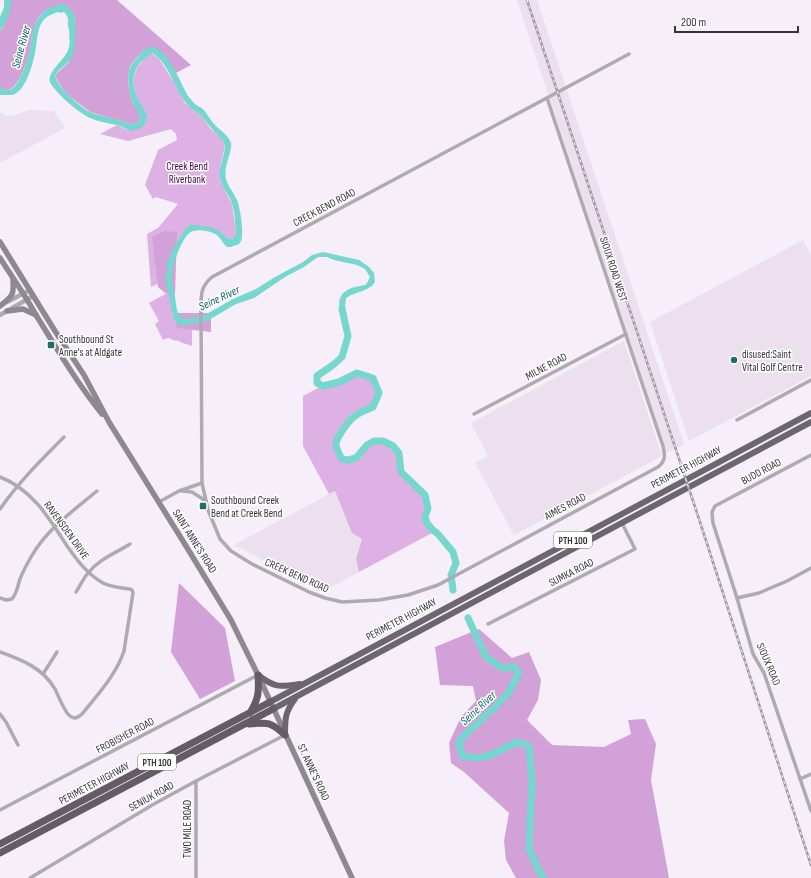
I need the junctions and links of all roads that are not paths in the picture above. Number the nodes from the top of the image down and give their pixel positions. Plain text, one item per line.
1 (629, 54) dead end
2 (547, 98) junction
3 (0, 242) edge
4 (0, 258) edge
5 (12, 276) junction
6 (32, 293) junction
7 (23, 294) junction
8 (27, 299) junction
9 (0, 306) edge
10 (7, 311) junction
11 (0, 315) edge
12 (36, 315) junction
13 (626, 334) junction
14 (811, 380) edge
15 (811, 412) edge
16 (474, 414) dead end
17 (737, 420) dead end
18 (109, 422) junction
19 (811, 422) edge
20 (64, 437) dead end
21 (663, 446) joint
22 (811, 455) edge
23 (1, 479) edge
24 (202, 483) junction
25 (17, 486) junction
26 (179, 491) junction
27 (97, 492) dead end
28 (206, 501) junction
29 (159, 502) junction
30 (720, 503) joint
31 (0, 510) edge
32 (622, 523) junction
33 (55, 527) junction
34 (130, 544) dead end
35 (811, 568) edge
36 (88, 572) junction
37 (459, 573) joint
38 (76, 592) dead end
39 (0, 598) edge
40 (737, 598) junction
41 (488, 624) dead end
42 (0, 652) edge
43 (57, 652) dead end
44 (43, 674) junction
45 (258, 675) junction
46 (305, 683) junction
47 (297, 697) junction
48 (270, 702) junction
49 (274, 709) junction
50 (250, 713) junction
51 (0, 714) edge
52 (245, 724) junction
53 (285, 735) junction
54 (18, 744) dead end
55 (811, 774) edge
56 (800, 779) junction
57 (196, 781) junction
58 (0, 810) edge
59 (811, 811) edge
60 (0, 844) edge
61 (0, 853) edge
62 (30, 878) edge
63 (196, 878) edge
64 (352, 878) edge

1 - 2 street, CREEK BEND ROAD
2 - 13 street, SIOUX ROAD WEST
2 - 24 street, CREEK BEND ROAD
3 - 6 main road, SAINT ANNE'S ROAD
4 - 5 main road, SAINT ANNE'S ROAD
5 - 7 main road, SAINT ANNE'S ROAD
5 - 9 main road
6 - 7 street
6 - 8 street
6 - 18 main road, SAINT ANNE'S ROAD
7 - 8 main road, SAINT ANNE'S ROAD
7 - 9 street
8 - 10 street
8 - 12 main road, SAINT ANNE'S ROAD
10 - 11 street
10 - 12 main road
12 - 18 main road, SAINT ANNE'S ROAD
13 - 16 street, MILNE ROAD
13 - 21 street, SIOUX ROAD WEST
14 - 17 street
15 - 46 highway, PERIMETER HIGHWAY / PTH 100
18 - 29 main road, SAINT ANNE'S ROAD
19 - 32 highway, PERIMETER HIGHWAY / PTH 100
20 - 25 street
21 - 37 street, AIMES ROAD
22 - 30 street, BUDD ROAD
23 - 25 street, RAVENSDEN DRIVE
24 - 26 street
24 - 28 street, CREEK BEND ROAD
25 - 31 street
25 - 33 street, RAVENSDEN DRIVE
26 - 28 street
26 - 29 street
27 - 33 street
28 - 37 street, CREEK BEND ROAD
29 - 45 main road, SAINT ANNE'S ROAD
30 - 40 street, SIOUX ROAD
32 - 41 street, SUMKA ROAD
32 - 47 highway, PERIMETER HIGHWAY / PTH 100
33 - 36 street, RAVENSDEN DRIVE
33 - 39 street
34 - 36 street
35 - 40 street
36 - 38 street
36 - 44 street, RAVENSDEN DRIVE
40 - 56 street, SIOUX ROAD
42 - 44 street, RAVENSDEN DRIVE
43 - 44 street
45 - 46 highway
45 - 48 main road, ST. ANNE'S ROAD
45 - 50 highway
45 - 58 street, FROBISHER ROAD
46 - 48 highway, PERIMETER HIGHWAY / PTH 100
47 - 49 highway, PERIMETER HIGHWAY / PTH 100
47 - 53 highway
48 - 49 main road, ST. ANNE'S ROAD
48 - 50 highway, PERIMETER HIGHWAY / PTH 100
49 - 52 highway, PERIMETER HIGHWAY / PTH 100
49 - 53 main road, ST. ANNE'S ROAD
50 - 60 highway, PERIMETER HIGHWAY / PTH 100
51 - 54 street
52 - 53 highway
52 - 61 highway, PERIMETER HIGHWAY / PTH 100
53 - 57 street, SENIUK ROAD
53 - 64 main road, ST. ANNE'S ROAD
55 - 56 street
56 - 59 street, SIOUX ROAD
57 - 62 street, SENIUK ROAD
57 - 63 street, TWO MILE ROAD

